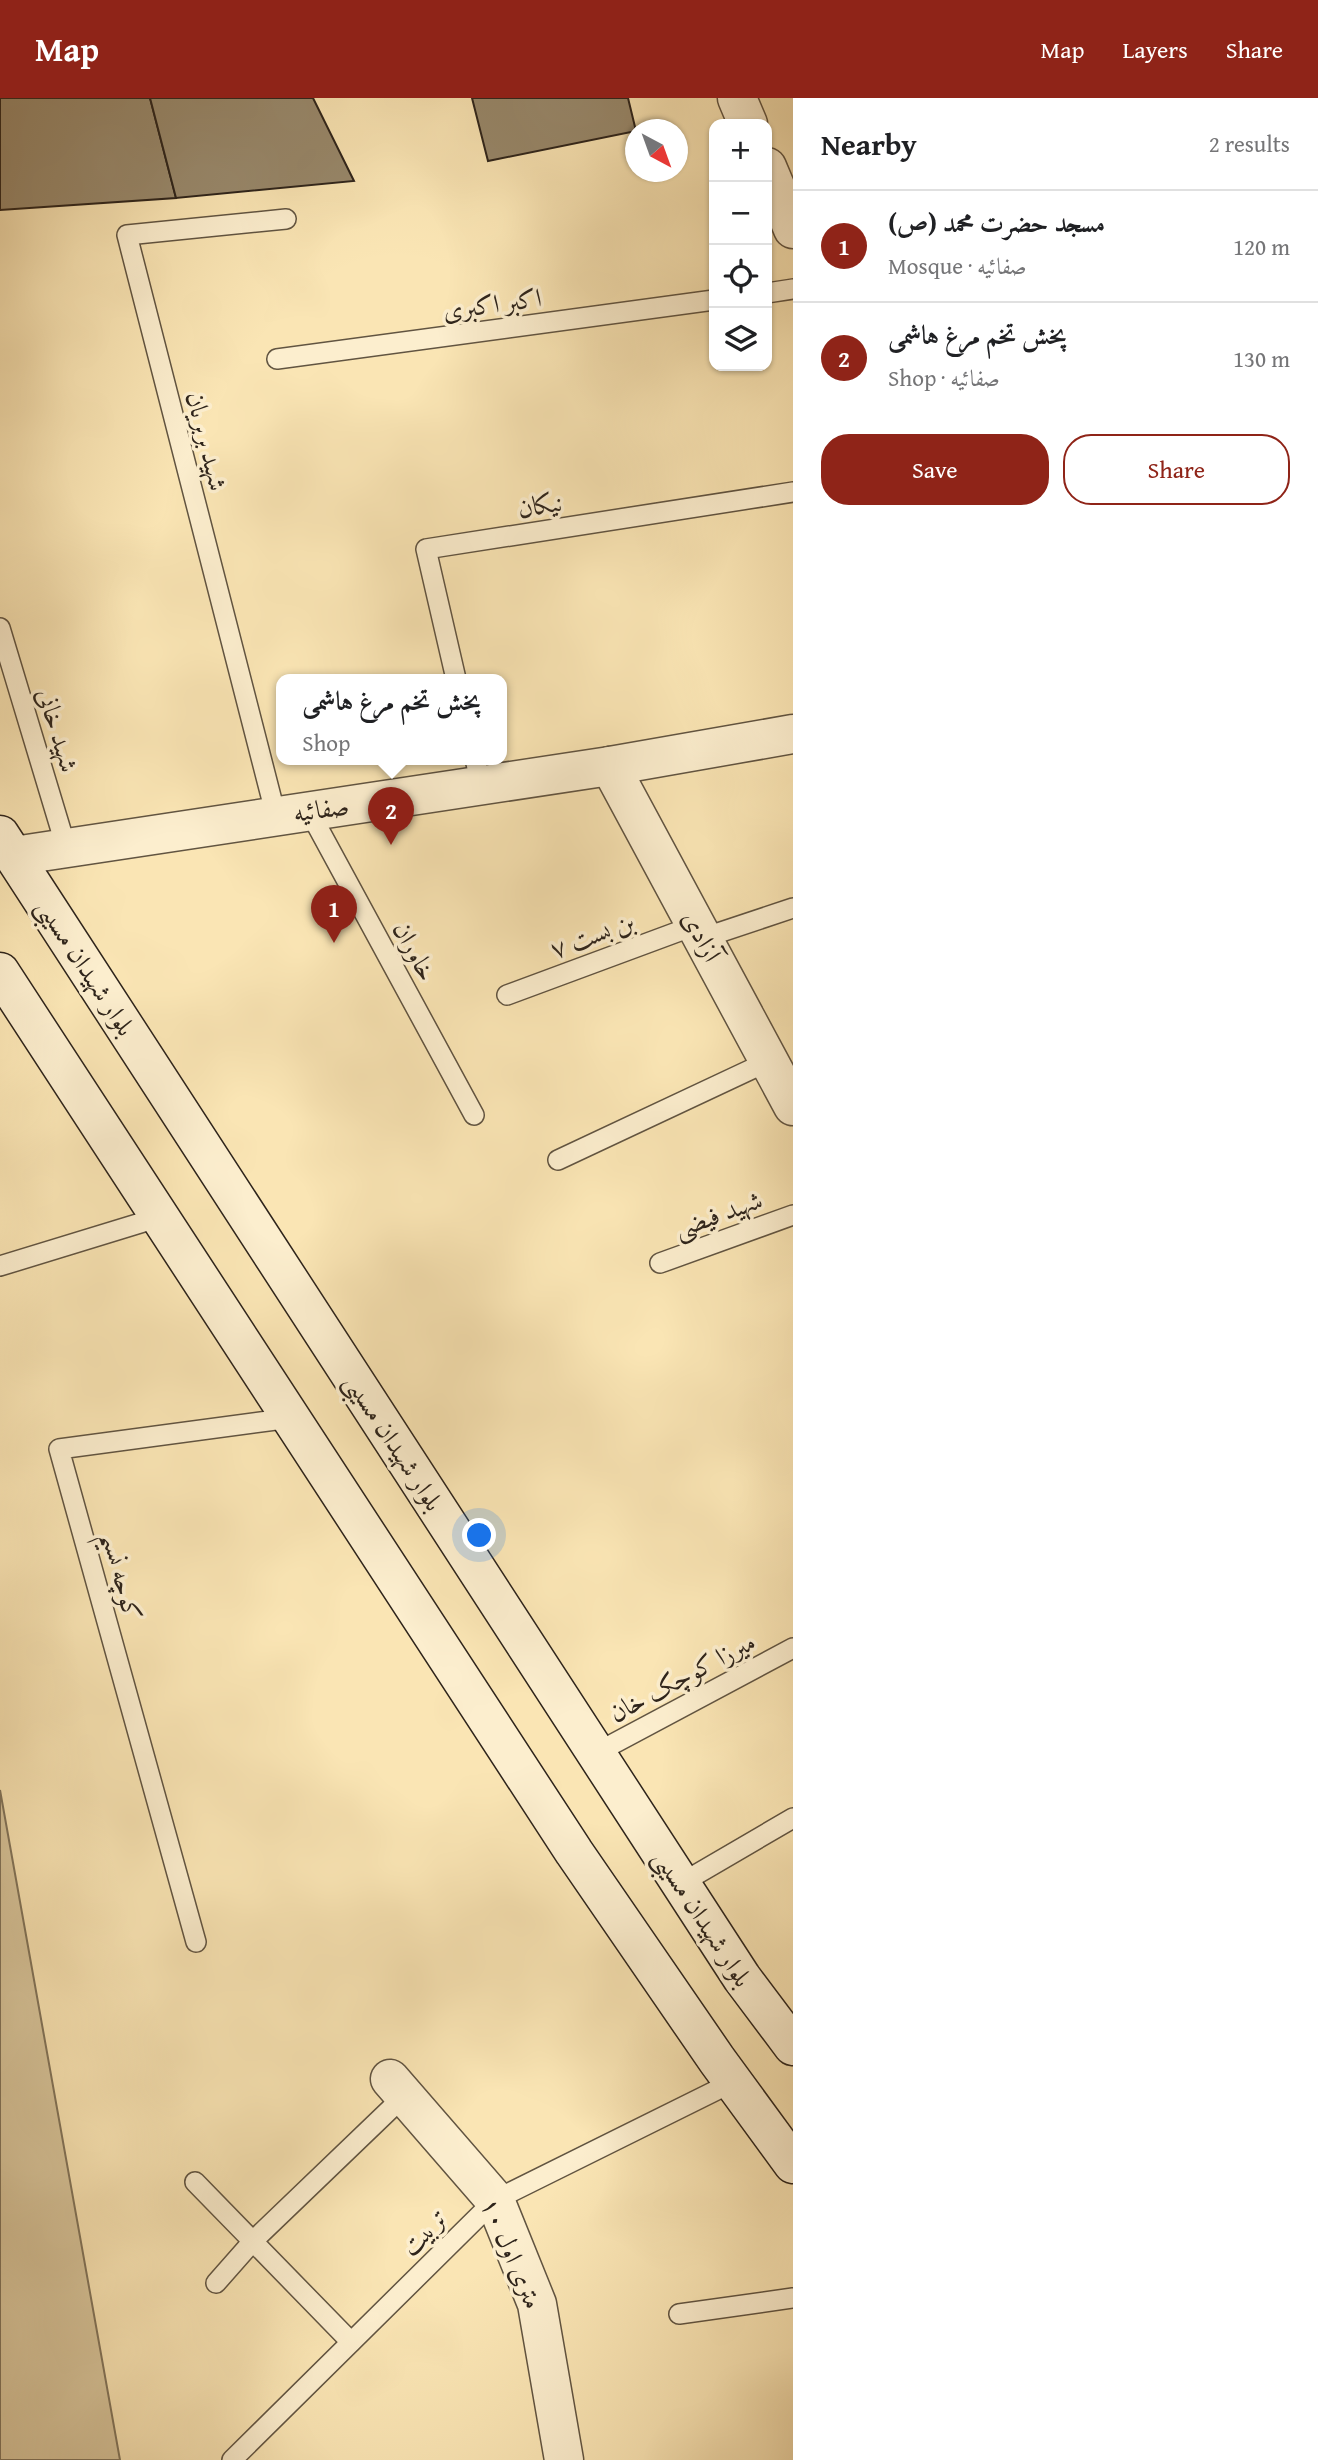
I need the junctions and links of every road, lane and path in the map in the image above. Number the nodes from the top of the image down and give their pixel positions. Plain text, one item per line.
1 (737, 98) edge
2 (746, 119) edge
3 (772, 179) edge
4 (286, 219) dead end
5 (793, 229) edge
6 (793, 289) edge
7 (772, 292) edge
8 (709, 301) edge
9 (277, 359) dead end
10 (793, 492) edge
11 (0, 628) edge
12 (455, 674) edge
13 (793, 734) edge
14 (276, 757) edge
15 (278, 765) edge
16 (610, 766) junction
17 (478, 772) edge
18 (292, 813) junction
19 (7, 845) edge
20 (66, 847) junction
21 (793, 908) edge
22 (699, 931) junction
23 (0, 972) edge
24 (508, 995) dead end
25 (783, 1077) edge
26 (474, 1115) dead end
27 (558, 1160) dead end
28 (793, 1214) edge
29 (160, 1217) junction
30 (660, 1263) dead end
31 (0, 1266) edge
32 (291, 1418) junction
33 (793, 1648) edge
34 (596, 1753) junction
35 (793, 1818) edge
36 (680, 1884) junction
37 (196, 1941) dead end
38 (793, 2046) edge
39 (733, 2082) junction
40 (397, 2087) joint
41 (793, 2164) edge
42 (195, 2182) dead end
43 (495, 2200) junction
44 (253, 2241) junction
45 (216, 2283) dead end
46 (793, 2298) edge
47 (680, 2314) dead end
48 (351, 2342) junction
49 (232, 2460) edge
50 (564, 2460) edge

1 - 2 main road
3 - 5 main road
4 - 14 lane, شهید بربریان
6 - 7 lane
8 - 9 lane, اکبر اکبری
10 - 12 lane, نیکان
11 - 20 lane, شهید خانی
13 - 16 main road, صفائیه
15 - 18 lane, شهید بربریان
16 - 17 main road, صفائیه
16 - 22 main road, آزادی
17 - 18 main road, صفائیه
18 - 20 main road, صفائیه
18 - 26 lane, خاوران
19 - 20 main road, صفائیه
19 - 34 main road, بلوار شهیدان مسیبی
21 - 22 lane, بن بست ۷
22 - 24 lane, بن بست ۷
22 - 25 main road, آزادی
23 - 29 main road
25 - 27 lane
28 - 30 lane, شهید فیضی
29 - 31 lane
29 - 32 main road
32 - 37 lane, کوچه نسیم
32 - 39 main road
33 - 34 lane, میرزا کوچک خان
34 - 36 main road, بلوار شهیدان مسیبی
35 - 36 lane
36 - 38 main road, بلوار شهیدان مسیبی
39 - 41 main road
39 - 43 lane, تربیت
40 - 43 main road, ۱۰ متری اول
40 - 44 lane
42 - 44 lane
43 - 48 lane, تربیت
43 - 50 main road, ۱۰ متری اول
44 - 45 lane
44 - 48 lane
46 - 47 lane
48 - 49 lane, تربیت

